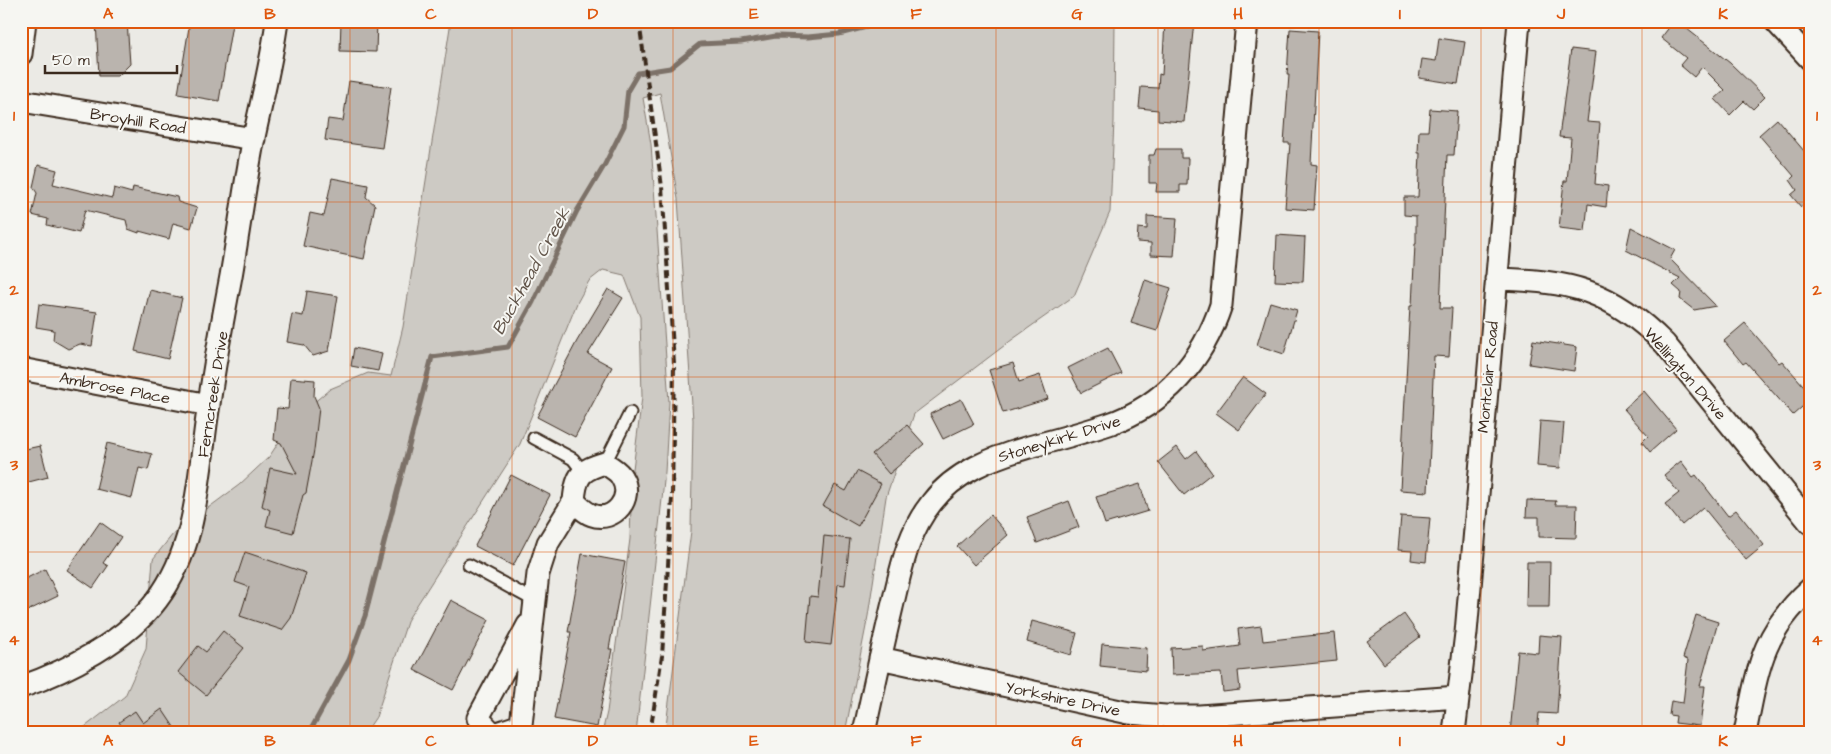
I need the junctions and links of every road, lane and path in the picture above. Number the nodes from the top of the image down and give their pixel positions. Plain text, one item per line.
1 (25, 21) edge
2 (277, 21) edge
3 (1247, 21) edge
4 (1519, 21) edge
5 (1775, 21) edge
6 (21, 54) edge
7 (1810, 59) edge
8 (21, 100) edge
9 (254, 139) junction
10 (1496, 279) junction
11 (21, 369) edge
12 (208, 404) junction
13 (630, 413) dead end
14 (534, 438) dead end
15 (605, 463) junction
16 (583, 472) junction
17 (574, 501) junction
18 (1810, 523) edge
19 (469, 566) dead end
20 (1810, 589) edge
21 (534, 609) junction
22 (880, 658) junction
23 (21, 687) edge
24 (1458, 696) junction
25 (1163, 724) edge
26 (492, 733) edge
27 (497, 733) edge
28 (864, 733) edge
29 (1454, 733) edge
30 (1745, 733) edge

1 - 6 street
2 - 9 street, Ferncreek Drive
3 - 22 street, Stoneykirk Drive
4 - 10 street, Montclair Road
5 - 7 street
8 - 9 street, Broyhill Road
9 - 12 street, Ferncreek Drive
10 - 18 street, Wellington Drive
10 - 24 street, Montclair Road
11 - 12 street, Ambrose Place
12 - 23 street, Ferncreek Drive
13 - 15 lane
14 - 16 lane
15 - 16 street
15 - 17 street
16 - 17 street
17 - 21 street
19 - 21 lane
20 - 30 street
21 - 26 street
21 - 27 street
22 - 25 street, Yorkshire Drive
22 - 28 street, Stoneykirk Drive
24 - 25 street, Yorkshire Drive
24 - 29 street, Montclair Road

